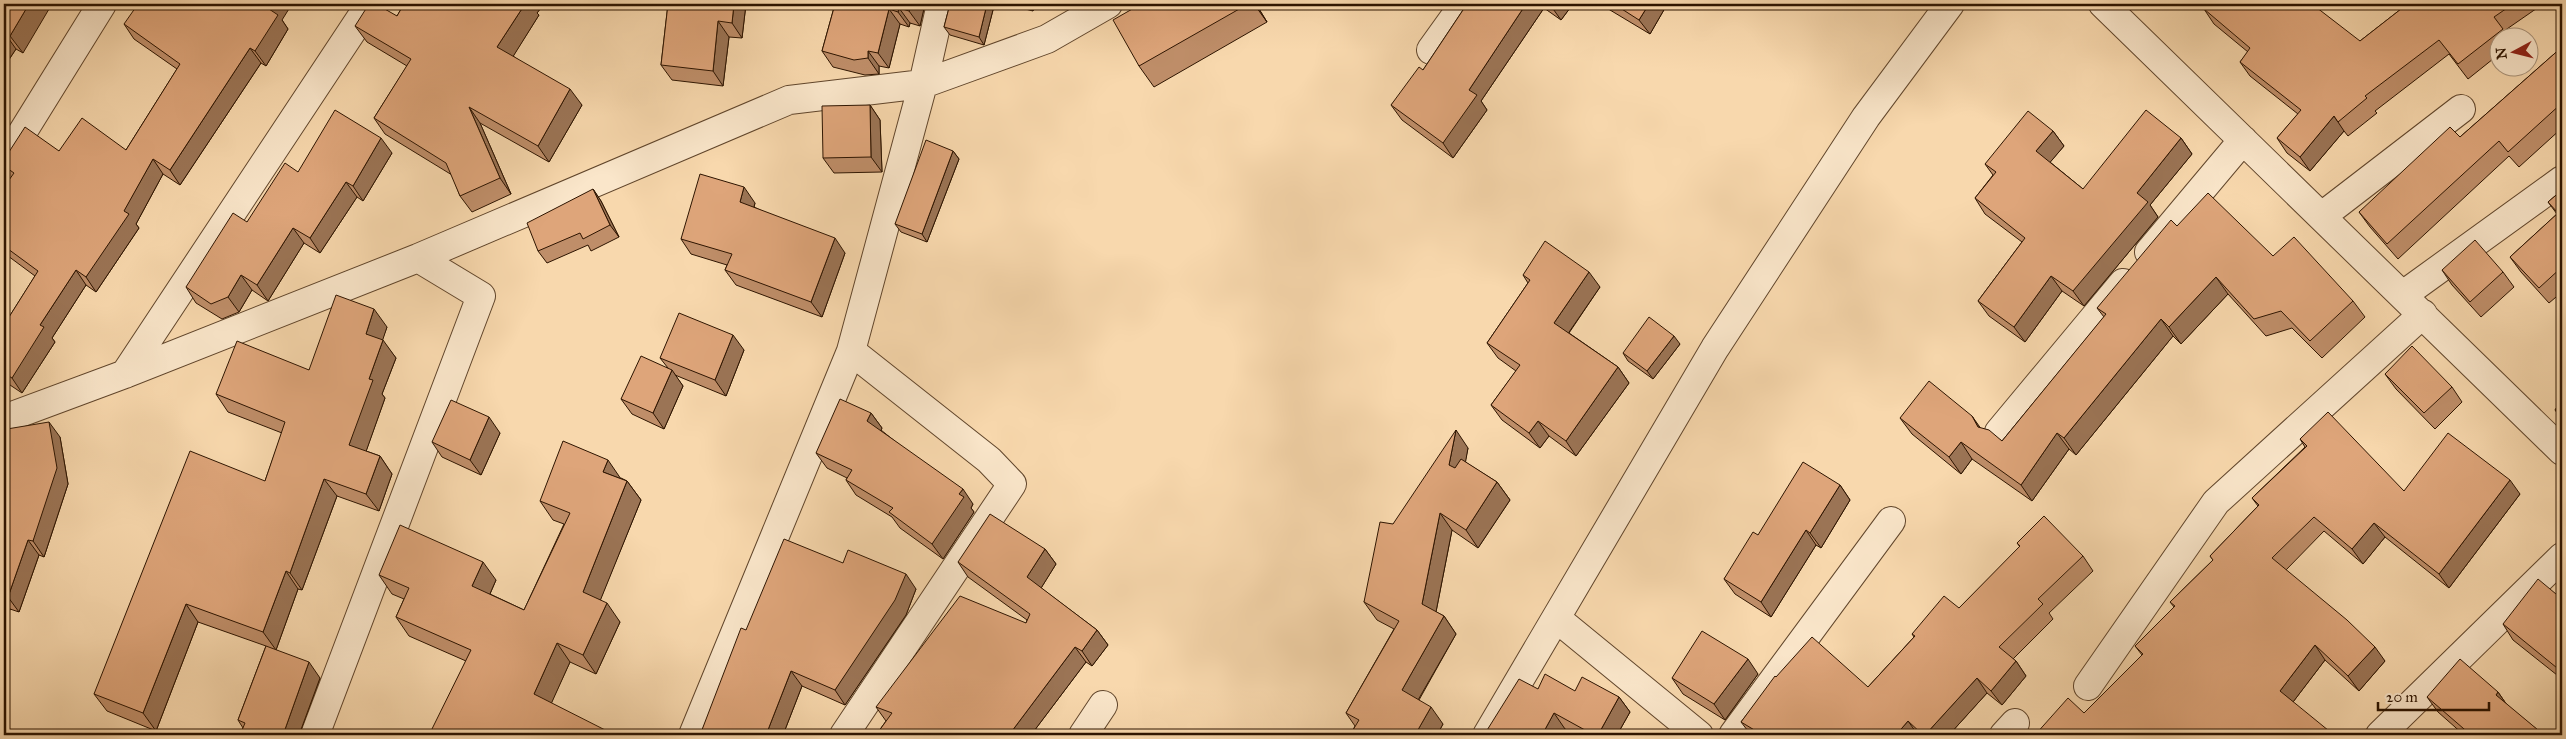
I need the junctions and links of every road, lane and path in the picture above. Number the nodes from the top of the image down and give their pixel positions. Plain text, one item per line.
1 (370, 4) edge
2 (941, 4) edge
3 (1108, 4) edge
4 (1464, 4) edge
5 (1950, 4) edge
6 (2103, 4) edge
7 (92, 8) edge
8 (1431, 50) dead end
9 (924, 84) junction
10 (2461, 110) dead end
11 (2243, 140) junction
12 (4, 162) edge
13 (2562, 180) edge
14 (2322, 216) junction
15 (418, 258) junction
16 (2403, 295) junction
17 (2423, 314) junction
18 (851, 351) junction
19 (125, 374) junction
20 (4, 419) edge
21 (1998, 432) dead end
22 (2562, 451) edge
23 (1891, 521) dead end
24 (2562, 557) edge
25 (1556, 618) junction
26 (2088, 686) dead end
27 (1103, 706) dead end
28 (1668, 724) edge
29 (315, 735) edge
30 (693, 735) edge
31 (844, 735) edge
32 (1083, 735) edge
33 (1487, 735) edge
34 (1699, 735) edge
35 (1733, 735) edge
36 (2380, 735) edge

1 - 19 street
2 - 9 street
3 - 9 street
4 - 8 street
5 - 25 street
6 - 11 street
7 - 12 street
9 - 15 street
9 - 18 street
10 - 14 street
11 - 14 street
11 - 21 street
13 - 16 street
14 - 16 street
15 - 19 street
15 - 29 street
16 - 17 street
17 - 22 street
17 - 26 street
18 - 30 street
18 - 31 street
19 - 20 street
23 - 35 street
24 - 36 street
25 - 28 street
25 - 33 street
27 - 32 street
28 - 34 street

